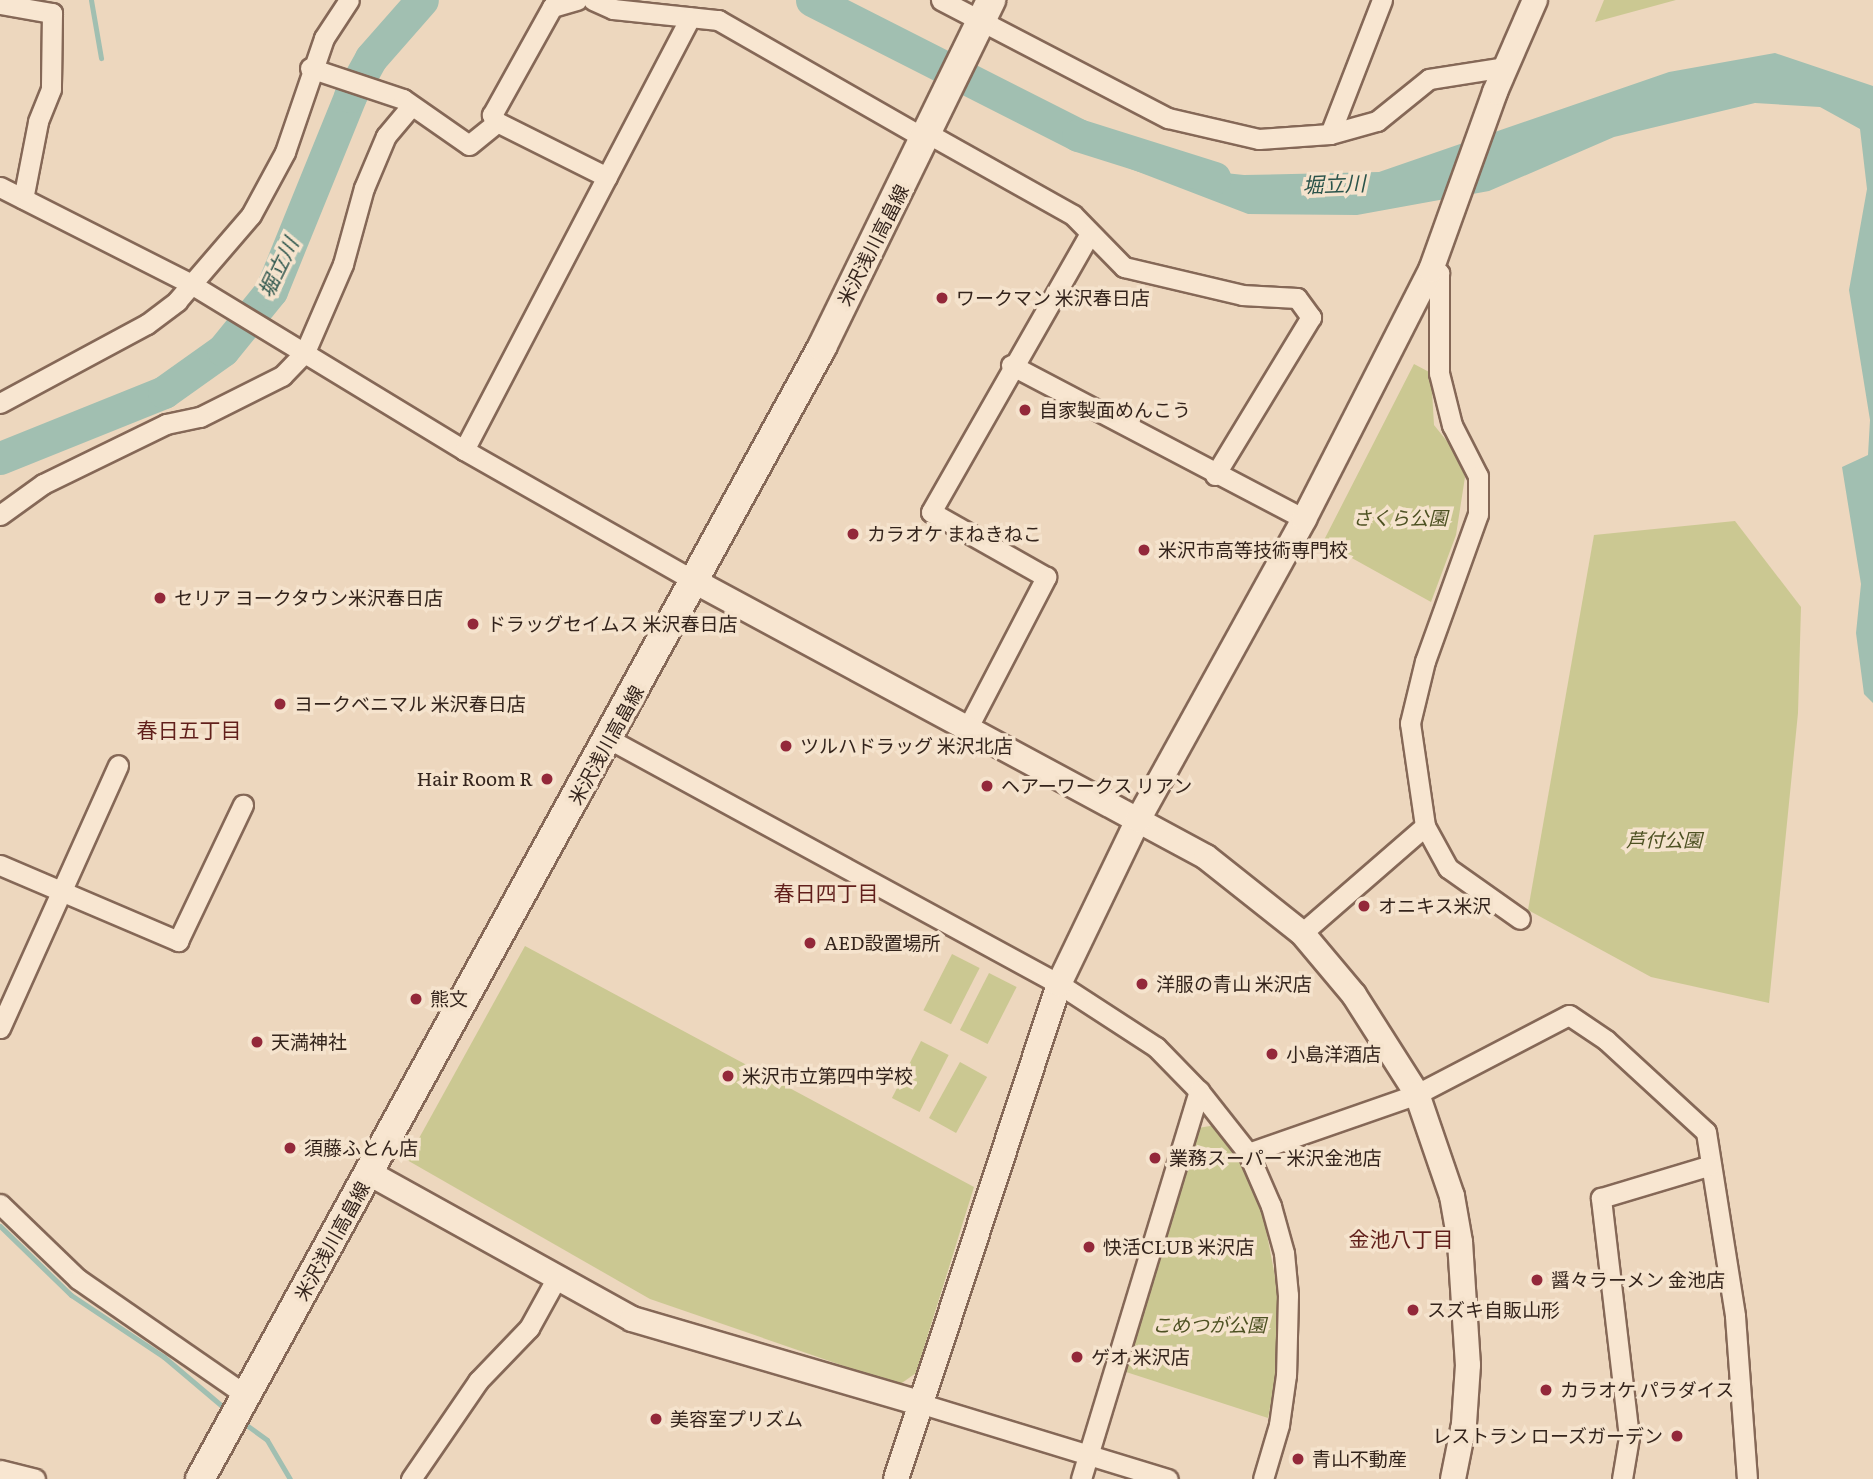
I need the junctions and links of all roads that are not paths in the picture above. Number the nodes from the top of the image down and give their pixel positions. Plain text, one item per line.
1 (349, 0) edge
2 (577, 0) edge
3 (593, 0) edge
4 (941, 0) edge
5 (1382, 0) edge
6 (1535, 0) edge
7 (0, 3) edge
8 (690, 18) junction
9 (981, 21) edge
10 (1506, 67) junction
11 (310, 68) junction
12 (407, 102) junction
13 (498, 122) junction
14 (1330, 134) junction
15 (927, 136) junction
16 (607, 177) junction
17 (0, 187) edge
18 (23, 199) junction
19 (1089, 234) junction
20 (1431, 270) junction
21 (191, 284) junction
22 (305, 352) junction
23 (1010, 365) junction
24 (0, 403) edge
25 (464, 450) junction
26 (1215, 475) junction
27 (0, 515) edge
28 (1304, 519) junction
29 (696, 582) junction
30 (966, 731) junction
31 (609, 739) junction
32 (118, 765) dead end
33 (243, 805) dead end
34 (1138, 820) junction
35 (1426, 826) junction
36 (0, 865) edge
37 (60, 891) junction
38 (1520, 919) dead end
39 (1302, 933) junction
40 (1059, 984) junction
41 (0, 1028) edge
42 (1199, 1091) junction
43 (1417, 1094) junction
44 (1248, 1153) junction
45 (1708, 1166) junction
46 (369, 1173) junction
47 (0, 1204) edge
48 (556, 1279) junction
49 (247, 1396) junction
50 (919, 1404) junction
51 (1088, 1455) junction
52 (0, 1470) edge
53 (35, 1479) edge
54 (201, 1479) edge
55 (411, 1479) edge
56 (896, 1479) edge
57 (1081, 1479) edge
58 (1168, 1479) edge
59 (1263, 1479) edge
60 (1453, 1479) edge
61 (1622, 1479) edge
62 (1747, 1479) edge

1 - 11 street
2 - 13 street
3 - 8 street
4 - 9 street
5 - 14 street
6 - 10 street
7 - 18 street
8 - 15 street
8 - 16 street
9 - 14 street
9 - 15 main road, 米沢浅川高畠線
10 - 14 street
10 - 20 street
11 - 12 street
11 - 21 street
12 - 13 street
12 - 22 street
13 - 16 street
15 - 19 street
15 - 29 main road, 米沢浅川高畠線
16 - 25 street
17 - 18 street
18 - 21 street
19 - 23 street
19 - 26 street
20 - 28 street
20 - 35 street
21 - 22 street
21 - 24 street
22 - 25 street
22 - 27 street
23 - 26 street
23 - 30 street
25 - 29 street
26 - 28 street
28 - 34 street
29 - 30 street
29 - 31 main road, 米沢浅川高畠線
30 - 34 street
31 - 40 street
31 - 46 main road, 米沢浅川高畠線
32 - 37 street
33 - 37 street
34 - 39 street
34 - 40 street
35 - 38 street
35 - 39 street
36 - 37 street
37 - 41 street
39 - 43 street
40 - 42 street
40 - 50 street
42 - 44 street
42 - 51 street
43 - 44 street
43 - 45 street
43 - 60 street
44 - 59 street
45 - 61 street
45 - 62 street
46 - 48 street
46 - 49 main road, 米沢浅川高畠線
47 - 49 street
48 - 50 street
48 - 55 street
49 - 54 main road, 米沢浅川高畠線
50 - 51 street
50 - 56 street
51 - 57 street
51 - 58 street
52 - 53 street

